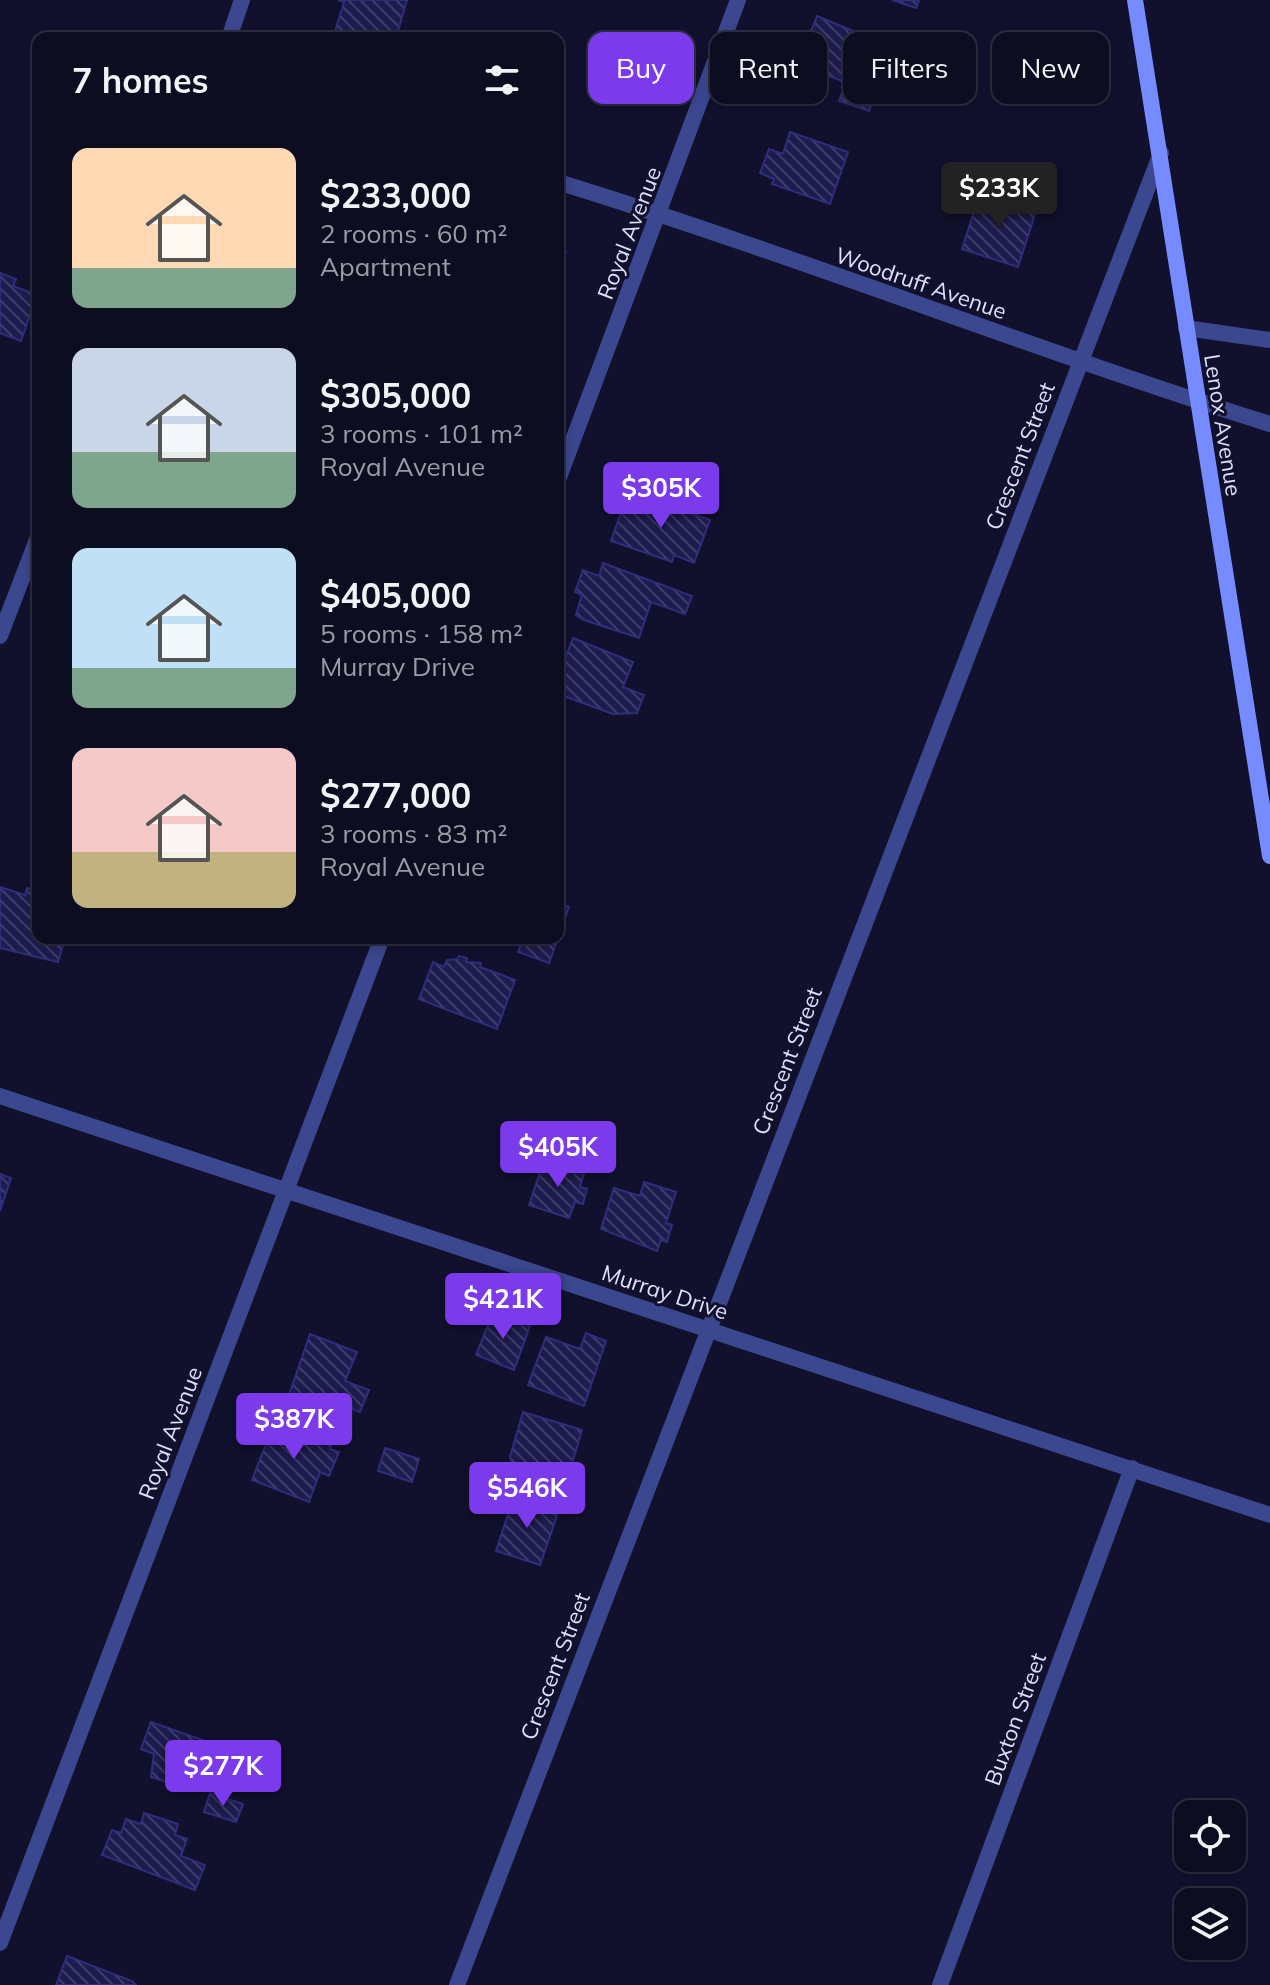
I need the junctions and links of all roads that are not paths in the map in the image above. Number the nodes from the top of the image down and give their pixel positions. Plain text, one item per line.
1 (242, 0) edge
2 (738, 0) edge
3 (1135, 0) edge
4 (231, 32) edge
5 (1161, 153) junction
6 (564, 184) edge
7 (660, 214) junction
8 (1186, 328) junction
9 (1270, 340) edge
10 (1079, 362) junction
11 (1196, 400) junction
12 (1270, 424) edge
13 (564, 464) edge
14 (32, 553) edge
15 (0, 636) edge
16 (1264, 789) edge
17 (1270, 856) edge
18 (380, 944) edge
19 (0, 1096) edge
20 (286, 1189) junction
21 (708, 1330) junction
22 (1132, 1468) junction
23 (1270, 1515) edge
24 (0, 1943) edge
25 (457, 1985) edge
26 (940, 1985) edge

1 - 4 street
2 - 7 street, Royal Avenue
3 - 5 main road, Lenox Avenue
5 - 8 main road, Lenox Avenue
5 - 10 street, Crescent Street
6 - 7 street, Woodruff Avenue
7 - 10 street, Woodruff Avenue
7 - 13 street, Royal Avenue
8 - 9 street
8 - 11 main road, Lenox Avenue
10 - 11 street, Woodruff Avenue
10 - 21 street, Crescent Street
11 - 12 street, Woodruff Avenue
11 - 16 main road, Lenox Avenue
14 - 15 street
16 - 17 main road, Lenox Avenue
18 - 20 street, Royal Avenue
19 - 20 street, Murray Drive
20 - 21 street, Murray Drive
20 - 24 street, Royal Avenue
21 - 22 street, Murray Drive
21 - 25 street, Crescent Street
22 - 23 street, Murray Drive
22 - 26 street, Buxton Street

